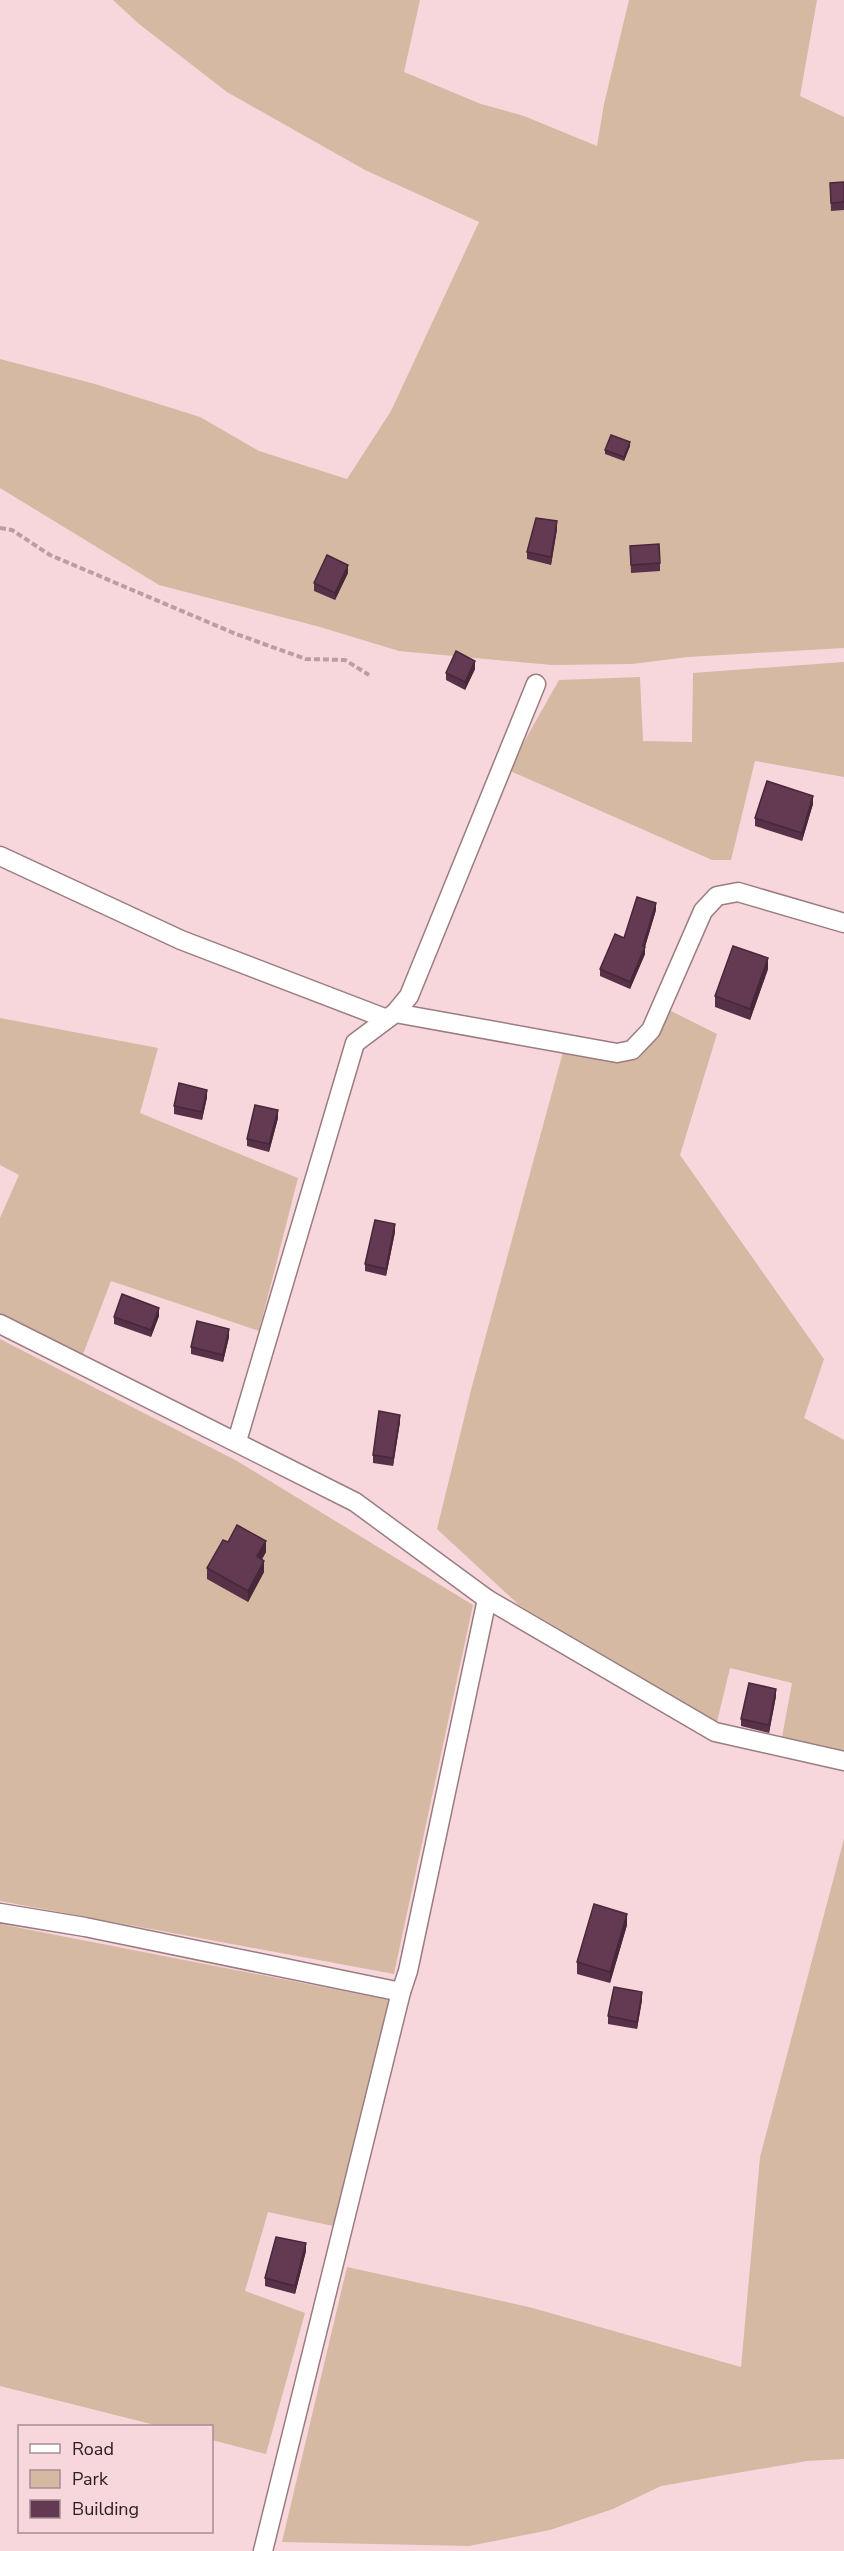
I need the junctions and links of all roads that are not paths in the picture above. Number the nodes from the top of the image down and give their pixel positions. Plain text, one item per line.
1 (536, 684) dead end
2 (0, 856) edge
3 (844, 923) edge
4 (391, 1016) junction
5 (0, 1324) edge
6 (237, 1441) junction
7 (487, 1599) junction
8 (844, 1761) edge
9 (0, 1912) edge
10 (401, 1992) junction
11 (263, 2551) edge

1 - 4 street
2 - 4 street
3 - 4 street
4 - 6 street
5 - 6 street
6 - 7 street
7 - 8 street
7 - 10 street
9 - 10 street
10 - 11 street

